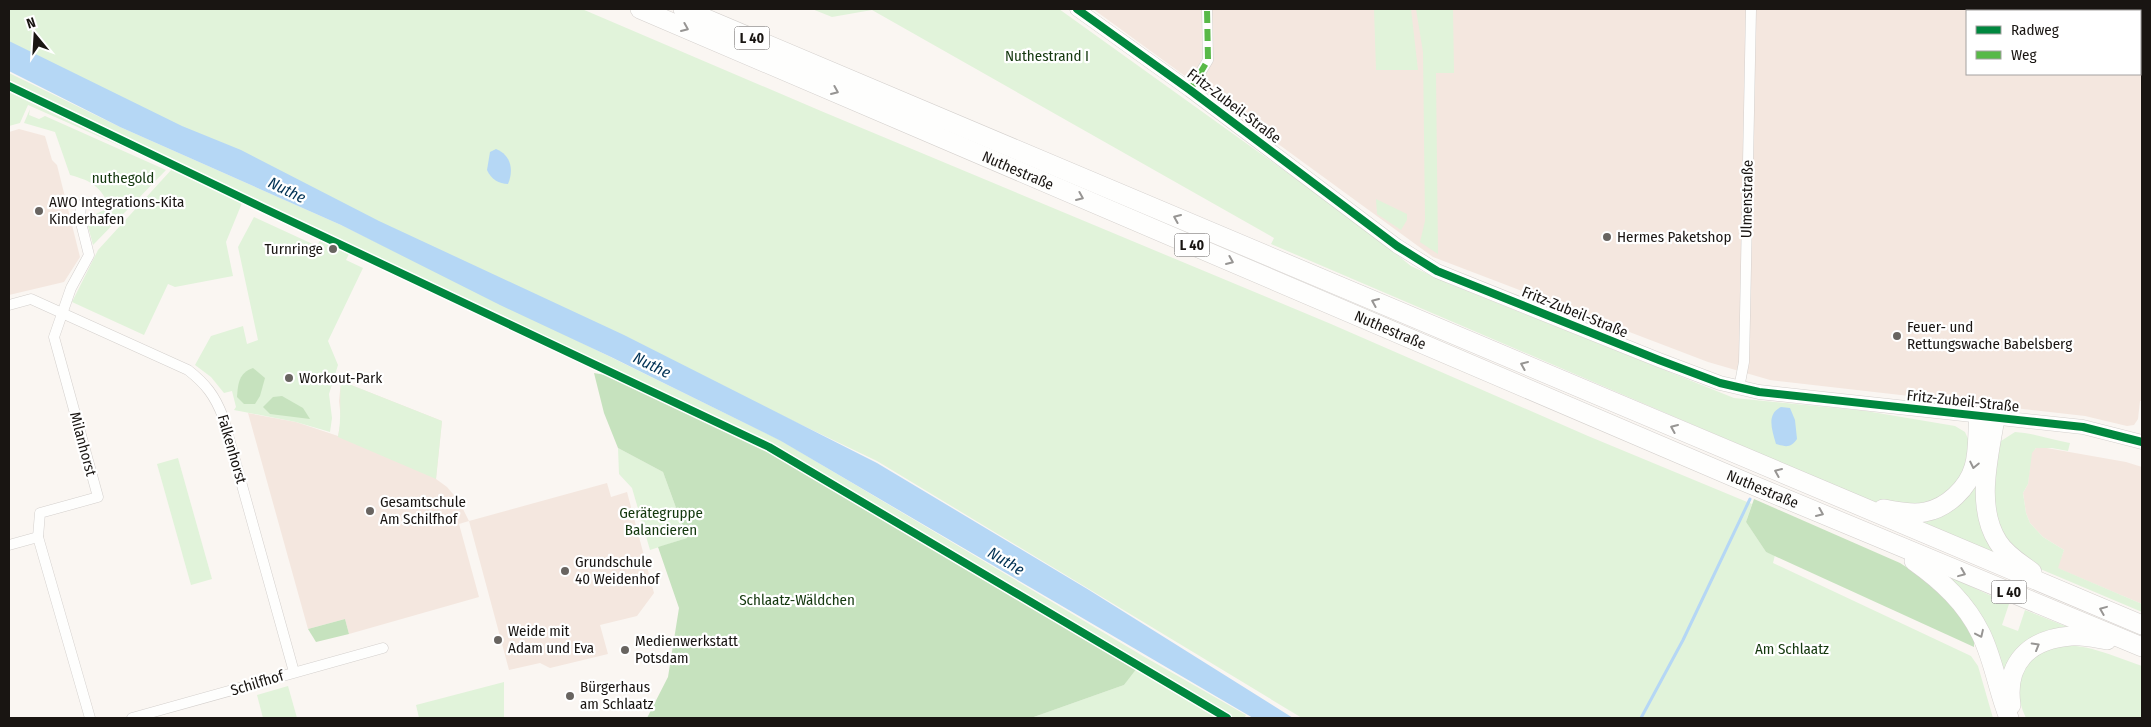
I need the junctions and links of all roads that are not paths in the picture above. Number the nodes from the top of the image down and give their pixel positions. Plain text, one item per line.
1 (640, 9) edge
2 (683, 9) edge
3 (1077, 9) edge
4 (1207, 9) edge
5 (1751, 9) edge
6 (1190, 90) junction
7 (81, 205) dead end
8 (9, 305) edge
9 (62, 312) junction
10 (1739, 388) junction
11 (1987, 417) junction
12 (2142, 442) edge
13 (1855, 505) junction
14 (38, 537) junction
15 (1884, 541) junction
16 (9, 545) edge
17 (2064, 594) junction
18 (2142, 626) edge
19 (2138, 646) edge
20 (383, 648) dead end
21 (294, 672) junction
22 (90, 718) edge
23 (132, 718) edge
24 (2009, 718) edge
25 (2016, 718) edge

1 -> 15 highway, Nuthestraße / L 40
13 -> 2 highway, Nuthestraße / L 40
3 - 6 street, Fritz-Zubeil-Straße
4 - 6 street
5 - 10 street, Ulmenstraße
6 - 10 street, Fritz-Zubeil-Straße
7 - 9 street
8 - 9 street, Falkenhorst
9 - 14 street, Milanhorst
9 - 21 street, Falkenhorst
10 - 11 street, Fritz-Zubeil-Straße
11 - 12 street, Fritz-Zubeil-Straße
11 -> 13 highway
11 - 17 highway
13 - 17 highway, Nuthestraße / L 40
14 - 16 street
14 - 22 street, Milanhorst
15 -> 19 highway, Nuthestraße / L 40
15 -> 24 highway
18 -> 17 highway, Nuthestraße / L 40
25 -> 19 highway
20 - 21 street, Schilfhof
21 - 23 street, Schilfhof

